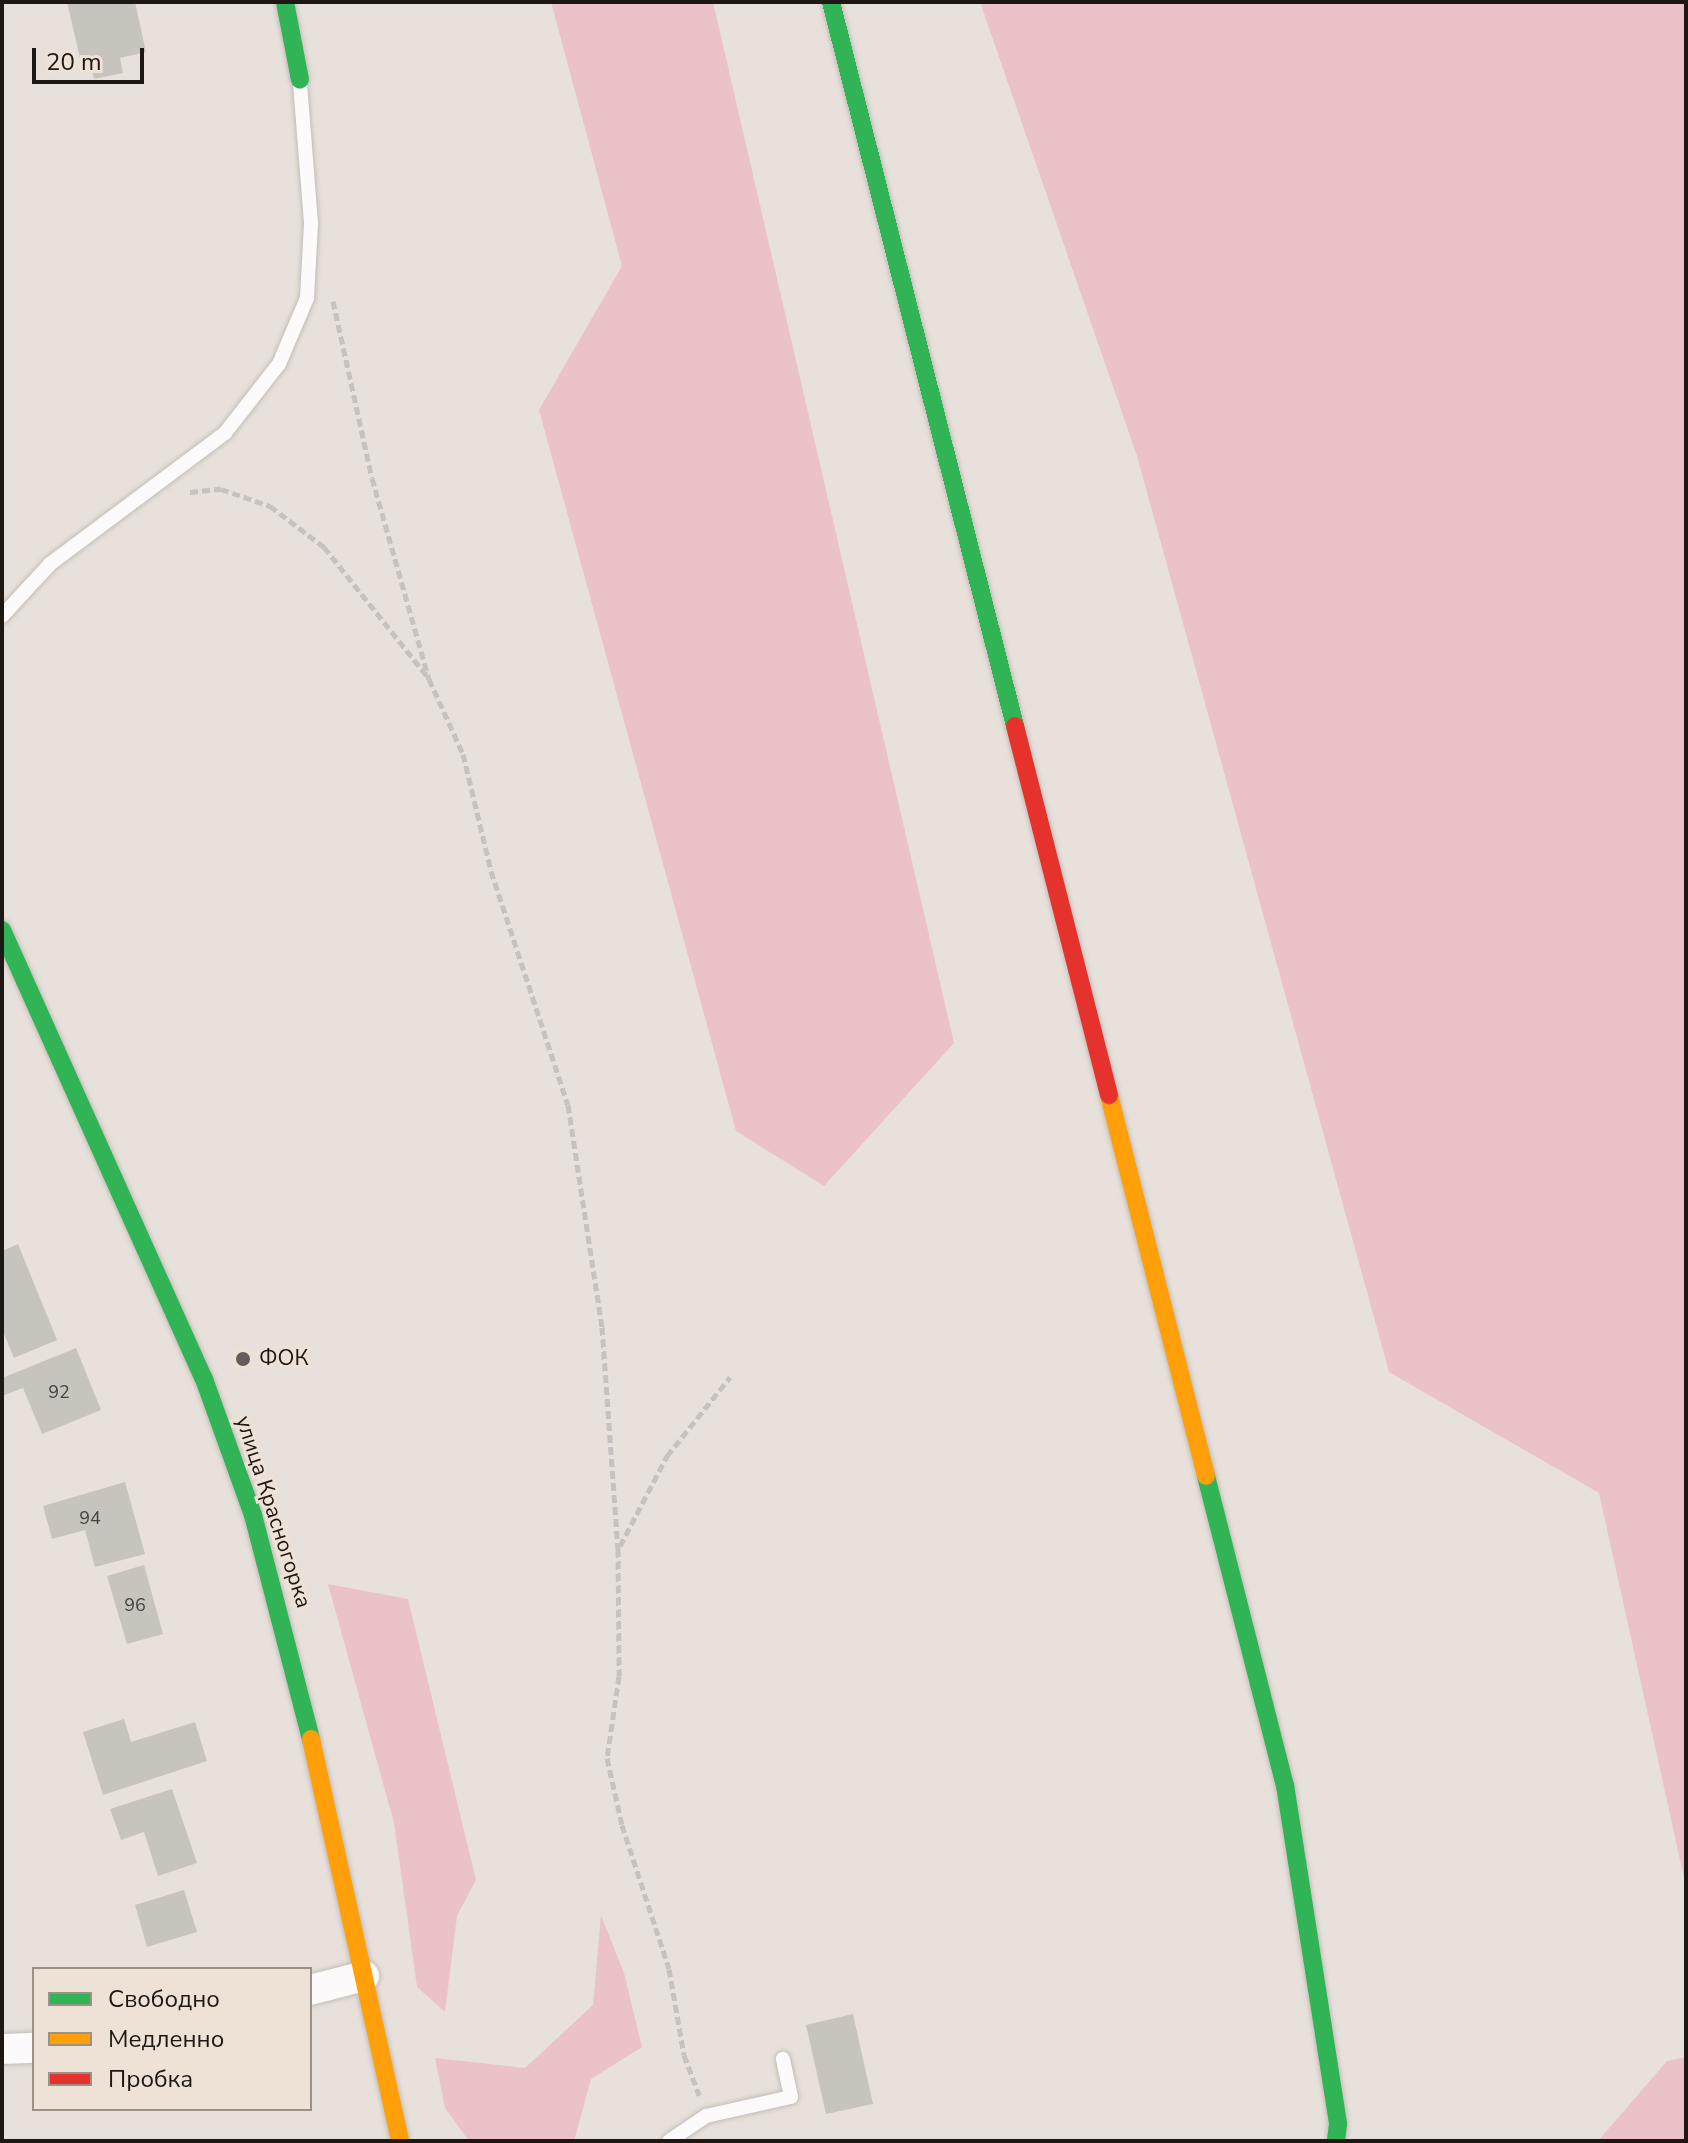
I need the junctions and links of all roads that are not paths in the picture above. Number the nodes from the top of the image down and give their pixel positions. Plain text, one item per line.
1 (285, 2) edge
2 (831, 2) edge
3 (300, 80) joint
4 (2, 616) edge
5 (2, 930) edge
6 (364, 1976) junction
7 (312, 1989) edge
8 (32, 2048) edge
9 (2, 2049) edge
10 (783, 2059) dead end
11 (400, 2141) edge
12 (669, 2141) edge
13 (1336, 2141) edge

1 - 3 main road
2 - 13 main road
3 - 4 lane
5 - 6 main road, улица Красногорка
6 - 7 street
6 - 11 main road, улица Красногорка
8 - 9 street
10 - 12 lane

